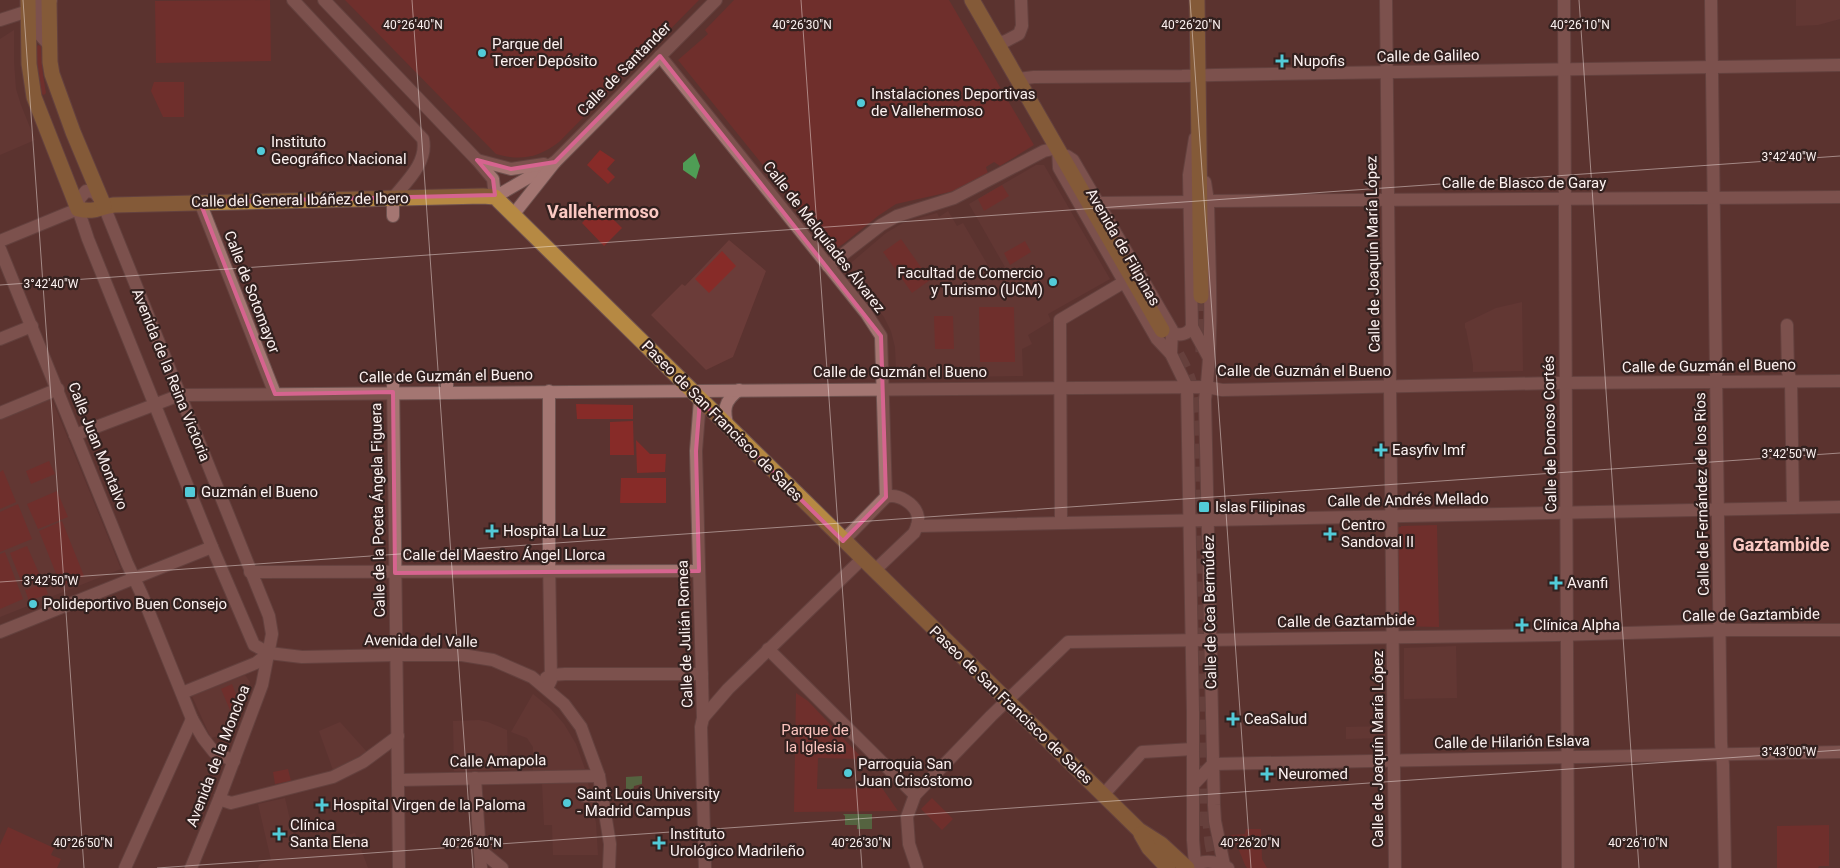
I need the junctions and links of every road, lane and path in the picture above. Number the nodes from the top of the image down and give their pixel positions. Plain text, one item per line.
1 (294, 0) edge
2 (324, 0) edge
3 (716, 0) edge
4 (972, 0) edge
5 (1022, 0) edge
6 (1197, 0) edge
7 (1386, 0) edge
8 (1564, 0) edge
9 (1711, 0) edge
10 (39, 3) edge
11 (0, 20) edge
12 (996, 41) junction
13 (660, 56) junction
14 (1840, 65) edge
15 (1711, 68) junction
16 (1564, 69) junction
17 (1386, 73) junction
18 (1198, 75) junction
19 (1018, 79) junction
20 (1199, 127) junction
21 (1058, 148) junction
22 (477, 160) junction
23 (555, 162) junction
24 (495, 197) junction
25 (1840, 197) edge
26 (393, 198) junction
27 (1714, 198) junction
28 (1565, 199) junction
29 (1388, 200) junction
30 (1208, 201) junction
31 (200, 202) junction
32 (1190, 202) junction
33 (103, 203) junction
34 (1098, 203) junction
35 (77, 208) junction
36 (513, 215) junction
37 (393, 216) dead end
38 (0, 241) edge
39 (0, 249) edge
40 (828, 266) junction
41 (1124, 282) junction
42 (1201, 296) tunnel mouth
43 (1787, 325) dead end
44 (32, 326) junction
45 (1192, 327) junction
46 (1167, 331) junction
47 (0, 339) edge
48 (1171, 354) junction
49 (1209, 358) junction
50 (1791, 381) junction
51 (1840, 382) edge
52 (1566, 383) junction
53 (1716, 383) junction
54 (393, 386) junction
55 (1187, 387) junction
56 (1207, 387) junction
57 (1390, 387) junction
58 (1060, 388) junction
59 (58, 389) junction
60 (883, 389) junction
61 (739, 390) junction
62 (549, 391) junction
63 (275, 394) junction
64 (180, 395) junction
65 (695, 395) junction
66 (155, 404) junction
67 (0, 412) edge
68 (728, 427) junction
69 (75, 435) junction
70 (886, 496) junction
71 (1840, 507) edge
72 (1793, 508) junction
73 (1718, 510) junction
74 (1567, 513) junction
75 (1392, 516) junction
76 (1190, 520) junction
77 (1208, 520) junction
78 (1061, 523) junction
79 (917, 526) junction
80 (844, 541) junction
81 (212, 547) junction
82 (862, 559) junction
83 (549, 571) junction
84 (699, 571) junction
85 (874, 571) junction
86 (250, 572) junction
87 (395, 573) junction
88 (134, 578) junction
89 (1720, 630) junction
90 (1840, 630) edge
91 (0, 632) edge
92 (1567, 634) junction
93 (1393, 637) junction
94 (1192, 640) junction
95 (1210, 640) junction
96 (768, 649) junction
97 (269, 653) junction
98 (396, 654) junction
99 (702, 674) junction
100 (546, 682) junction
101 (728, 689) junction
102 (182, 693) junction
103 (1007, 701) junction
104 (703, 718) junction
105 (192, 719) junction
106 (398, 736) junction
107 (1193, 749) junction
108 (1840, 752) edge
109 (1722, 754) junction
110 (1568, 757) junction
111 (1394, 760) junction
112 (234, 761) junction
113 (1213, 764) junction
114 (599, 776) junction
115 (475, 778) junction
116 (398, 780) junction
117 (1193, 785) junction
118 (915, 794) junction
119 (1103, 795) junction
120 (584, 796) dead end
121 (603, 796) junction
122 (220, 797) junction
123 (1139, 830) junction
124 (480, 850) junction
125 (1190, 867) edge
126 (1226, 867) edge
127 (125, 868) edge
128 (191, 868) edge
129 (399, 868) edge
130 (481, 868) edge
131 (502, 868) edge
132 (609, 868) edge
133 (705, 868) edge
134 (917, 868) edge
135 (1168, 868) edge
136 (1395, 868) edge
137 (1568, 868) edge
138 (1725, 868) edge

1 - 26 street
2 - 22 street, Paseo de San Francisco de Sales
3 - 13 street, Calle de Santander
4 - 12 main road, Avenida de Filipinas
5 - 12 street
6 - 18 main road, Calle de Cea Bermúdez
7 - 17 street, Calle de Joaquín María López
8 - 16 street, Calle de Donoso Cortés
9 - 15 street, Calle de Fernández de los Ríos
10 - 11 street
10 - 33 main road, Avenida de la Reina Victoria
10 - 35 main road, Avenida de la Reina Victoria
12 - 19 main road, Avenida de Filipinas
13 - 23 street, Calle de Santander
13 - 40 street, Calle de Melquíades Álvarez
14 - 15 street, Calle de Galileo
15 - 16 street, Calle de Galileo
15 - 27 street, Calle de Fernández de los Ríos
16 - 17 street, Calle de Galileo
16 - 28 street, Calle de Donoso Cortés
17 - 18 street, Calle de Galileo
17 - 29 street, Calle de Joaquín María López
18 - 19 street, Calle de Galileo
18 - 20 main road, Calle de Cea Bermúdez
19 - 21 main road, Avenida de Filipinas
20 - 30 street, Calle de Cea Bermúdez
20 - 32 street, Calle de Cea Bermúdez
20 - 42 main road, Calle de Cea Bermúdez
21 - 34 street, Avenida de Filipinas
21 - 40 street
21 - 41 street, Avenida de Filipinas
21 - 46 main road, Avenida de Filipinas
22 - 23 street
22 - 24 street, Paseo de San Francisco de Sales
23 - 24 street, Calle de Santander
23 - 36 street, Calle de Santander
24 - 26 main road, Calle del General Ibáñez de Ibero
24 - 36 main road, Paseo de San Francisco de Sales
25 - 27 street, Calle de Blasco de Garay
26 - 31 main road, Calle del General Ibáñez de Ibero
26 - 37 street
27 - 28 street, Calle de Blasco de Garay
27 - 53 street, Calle de Fernández de los Ríos
28 - 29 street, Calle de Blasco de Garay
28 - 52 street, Calle de Donoso Cortés
29 - 30 street, Calle de Blasco de Garay
29 - 57 street, Calle de Joaquín María López
30 - 49 street, Calle de Cea Bermúdez
31 - 33 main road, Calle del General Ibáñez de Ibero
31 - 63 street, Calle de Sotomayor
32 - 34 street
32 - 45 street, Calle de Cea Bermúdez
33 - 35 main road, Calle del General Ibáñez de Ibero
33 - 64 street, Avenida de la Reina Victoria
34 - 46 street, Avenida de Filipinas
35 - 38 street
35 - 66 street, Avenida de la Reina Victoria
36 - 65 main road, Paseo de San Francisco de Sales
39 - 44 street, Calle Juan Montalvo
40 - 60 street, Calle de Melquíades Álvarez
41 - 48 street, Avenida de Filipinas
41 - 58 street
43 - 50 street
44 - 47 street
44 - 59 street, Calle Juan Montalvo
45 - 46 street
45 - 49 street, Calle de Cea Bermúdez
46 - 48 street
48 - 55 street, Avenida de Filipinas
49 - 56 street, Calle de Cea Bermúdez
50 - 51 street, Calle de Guzmán el Bueno
50 - 53 street, Calle de Guzmán el Bueno
50 - 72 street
52 - 53 street, Calle de Guzmán el Bueno
52 - 57 street, Calle de Guzmán el Bueno
52 - 74 street, Calle de Donoso Cortés
53 - 73 street, Calle de Fernández de los Ríos
54 - 62 street, Calle de Guzmán el Bueno
54 - 63 street, Calle de Guzmán el Bueno
54 - 87 street, Calle de la Poeta Ángela Figuera
55 - 56 street, Calle de Guzmán el Bueno
55 - 58 street, Calle de Guzmán el Bueno
55 - 76 street, Calle de Cea Bermúdez
56 - 57 street, Calle de Guzmán el Bueno
56 - 77 street, Calle de Cea Bermúdez
57 - 75 street, Calle de Joaquín María López
58 - 60 street, Calle de Guzmán el Bueno
58 - 78 street
59 - 67 street
59 - 69 street, Calle Juan Montalvo
60 - 61 street, Calle de Guzmán el Bueno
60 - 70 street, Calle de Melquíades Álvarez
61 - 65 street, Calle de Guzmán el Bueno
61 - 68 street
62 - 65 street, Calle de Guzmán el Bueno
62 - 83 street
63 - 64 street, Calle de Guzmán el Bueno
64 - 66 street, Calle de Guzmán el Bueno
64 - 86 street, Avenida de la Reina Victoria
65 - 68 main road, Paseo de San Francisco de Sales
65 - 84 street, Calle de Julián Romea
66 - 69 street, Calle de Guzmán el Bueno
66 - 81 street, Avenida de la Reina Victoria
68 - 80 main road, Paseo de San Francisco de Sales
69 - 88 street, Calle Juan Montalvo
70 - 79 street
70 - 80 street
71 - 72 street, Calle de Andrés Mellado
72 - 73 street, Calle de Andrés Mellado
73 - 74 street, Calle de Andrés Mellado
73 - 89 street, Calle de Fernández de los Ríos
74 - 75 street, Calle de Andrés Mellado
74 - 92 street, Calle de Donoso Cortés
75 - 77 street, Calle de Andrés Mellado
75 - 93 street, Calle de Joaquín María López
76 - 77 street, Calle de Andrés Mellado
76 - 78 street, Calle de Andrés Mellado
76 - 94 street, Calle de Cea Bermúdez
77 - 95 street, Calle de Cea Bermúdez
78 - 79 street, Calle de Andrés Mellado
79 - 85 street
80 - 82 main road, Paseo de San Francisco de Sales
81 - 88 street
81 - 97 street, Avenida de la Reina Victoria
82 - 85 main road, Paseo de San Francisco de Sales
82 - 96 street
83 - 84 street, Calle del Maestro Ángel Llorca
83 - 87 street, Calle del Maestro Ángel Llorca
83 - 100 street
84 - 99 street, Calle de Julián Romea
85 - 103 main road, Paseo de San Francisco de Sales
86 - 87 street, Calle del Maestro Ángel Llorca
86 - 97 street, Avenida de la Reina Victoria
87 - 98 street, Calle de la Poeta Ángela Figuera
88 - 91 street
88 - 102 street, Calle Juan Montalvo
89 - 90 street, Calle de Gaztambide
89 - 92 street, Calle de Gaztambide
89 - 109 street, Calle de Fernández de los Ríos
92 - 93 street, Calle de Gaztambide
92 - 110 street, Calle de Donoso Cortés
93 - 95 street, Calle de Gaztambide
93 - 111 street, Calle de Joaquín María López
94 - 95 street, Calle de Gaztambide
94 - 103 street, Calle de Gaztambide
94 - 107 street, Calle de Cea Bermúdez
95 - 113 street, Calle de Cea Bermúdez
96 - 101 street
96 - 118 street
97 - 98 street, Avenida del Valle
97 - 102 street
97 - 112 street, Avenida de la Moncloa
98 - 100 street, Avenida del Valle
98 - 106 street, Calle de la Poeta Ángela Figuera
99 - 100 street
99 - 101 street
99 - 104 street, Calle de Julián Romea
100 - 114 street, Avenida del Valle
101 - 104 street
102 - 105 street, Calle Juan Montalvo
103 - 118 street, Calle de Gaztambide
103 - 119 main road, Paseo de San Francisco de Sales
104 - 133 street, Calle de Julián Romea
105 - 112 street, Calle Juan Montalvo
105 - 127 street
106 - 116 street, Calle de la Poeta Ángela Figuera
106 - 122 street
107 - 117 street, Calle de Cea Bermúdez
107 - 119 street
108 - 109 street, Calle de Hilarión Eslava
109 - 110 street, Calle de Hilarión Eslava
109 - 138 street, Calle de Fernández de los Ríos
110 - 111 street, Calle de Hilarión Eslava
110 - 137 street, Calle de Donoso Cortés
111 - 113 street, Calle de Hilarión Eslava
111 - 136 street, Calle de Joaquín María López
112 - 122 street, Avenida de la Moncloa
113 - 117 street
113 - 126 street, Calle de Cea Bermúdez
114 - 115 street, Calle Amapola
114 - 121 street, Avenida del Valle
115 - 116 street, Calle Amapola
115 - 124 street
116 - 129 street, Calle de la Poeta Ángela Figuera
117 - 125 street, Calle de Cea Bermúdez
118 - 134 street
119 - 123 main road, Paseo de San Francisco de Sales
120 - 121 street
121 - 132 street, Avenida del Valle
122 - 128 street, Avenida de la Moncloa
123 - 125 main road, Paseo de San Francisco de Sales
123 - 135 main road, Paseo de San Francisco de Sales
124 - 130 street
124 - 131 street
125 - 126 street

